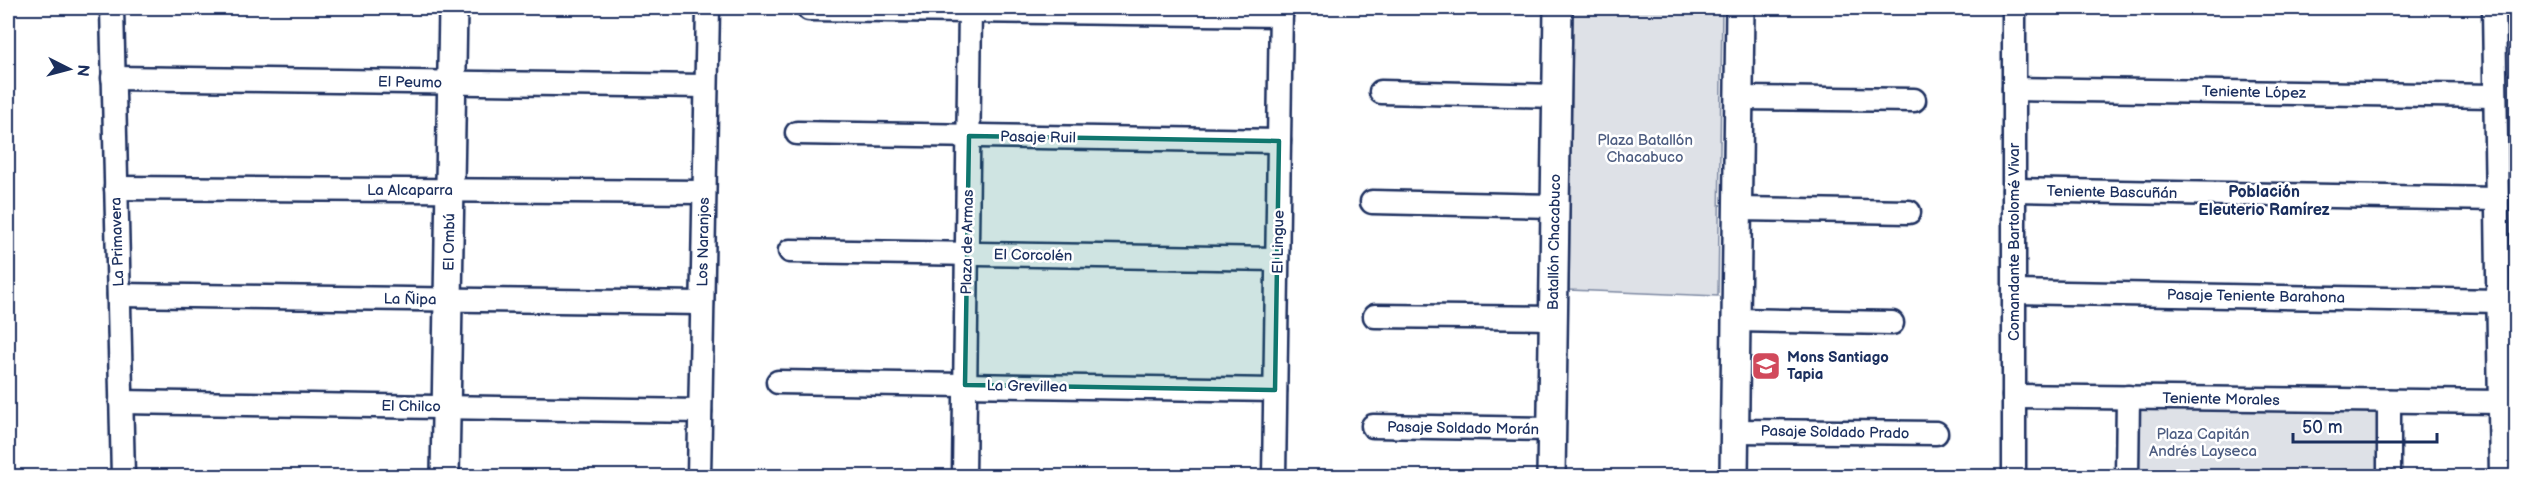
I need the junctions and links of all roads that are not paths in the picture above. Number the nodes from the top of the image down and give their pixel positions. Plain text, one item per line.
1 (111, 8) edge
2 (453, 8) edge
3 (708, 8) edge
4 (1558, 8) edge
5 (1740, 8) edge
6 (2014, 8) edge
7 (2494, 8) edge
8 (809, 9) dead end
9 (970, 9) edge
10 (1281, 11) edge
11 (113, 78) junction
12 (452, 83) junction
13 (706, 86) junction
14 (2014, 89) junction
15 (1381, 92) dead end
16 (1557, 96) junction
17 (2495, 96) junction
18 (1739, 98) junction
19 (1914, 100) dead end
20 (797, 133) dead end
21 (969, 136) junction
22 (1279, 141) junction
23 (116, 188) junction
24 (450, 190) junction
25 (2014, 190) junction
26 (704, 192) junction
27 (2497, 199) junction
28 (1372, 202) dead end
29 (1555, 206) junction
30 (1737, 209) junction
31 (1909, 212) dead end
32 (790, 250) dead end
33 (967, 254) junction
34 (1277, 259) junction
35 (2014, 292) junction
36 (118, 295) junction
37 (448, 299) junction
38 (2499, 301) junction
39 (702, 303) junction
40 (1375, 316) dead end
41 (1553, 318) junction
42 (1736, 320) junction
43 (1892, 323) dead end
44 (778, 382) dead end
45 (965, 385) junction
46 (1275, 390) junction
47 (2014, 396) junction
48 (2128, 397) junction
49 (2389, 401) junction
50 (121, 402) junction
51 (2500, 402) junction
52 (446, 407) junction
53 (700, 411) junction
54 (1373, 426) dead end
55 (1552, 429) junction
56 (1734, 431) junction
57 (1936, 433) dead end
58 (123, 477) edge
59 (445, 477) edge
60 (699, 477) edge
61 (964, 477) edge
62 (1274, 477) edge
63 (1551, 477) edge
64 (1734, 477) edge
65 (2014, 477) edge
66 (2127, 477) edge
67 (2389, 477) edge
68 (2501, 477) edge

1 - 11 street, La Primavera
2 - 12 street, El Ombú
3 - 13 street, Los Naranjos
4 - 16 street, Batallón Chacabuco
5 - 18 street
6 - 14 street, Comandante Bartolomé Vivar
7 - 17 street
8 - 9 street
9 - 10 street
9 - 21 street, Plaza de Armas
10 - 22 street, El Lingue
11 - 12 street, El Peumo
11 - 23 street, La Primavera
12 - 13 street, El Peumo
12 - 24 street, El Ombú
13 - 26 street, Los Naranjos
14 - 17 street, Teniente López
14 - 25 street, Comandante Bartolomé Vivar
15 - 16 street
16 - 29 street, Batallón Chacabuco
17 - 27 street
18 - 19 street
18 - 30 street
20 - 21 street, Pasaje Ruil
21 - 22 street, Pasaje Ruil
21 - 33 street, Plaza de Armas
22 - 34 street, El Lingue
23 - 24 street, La Alcaparra
23 - 36 street, La Primavera
24 - 26 street, La Alcaparra
24 - 37 street, El Ombú
25 - 27 street, Teniente Bascuñán
25 - 35 street, Comandante Bartolomé Vivar
26 - 39 street, Los Naranjos
27 - 38 street
28 - 29 street
29 - 41 street, Batallón Chacabuco
30 - 31 street
30 - 42 street
32 - 33 street, El Corcolén
33 - 34 street, El Corcolén
33 - 45 street, Plaza de Armas
34 - 46 street, El Lingue
35 - 38 street, Pasaje Teniente Barahona
35 - 47 street, Comandante Bartolomé Vivar
36 - 37 street, La Ñipa
36 - 50 street, La Primavera
37 - 39 street, La Ñipa
37 - 52 street, El Ombú
38 - 51 street
39 - 53 street, Los Naranjos
40 - 41 street
41 - 55 street, Batallón Chacabuco
42 - 43 street
42 - 56 street
44 - 45 street, La Grevillea
45 - 46 street, La Grevillea
45 - 61 street, Plaza de Armas
46 - 62 street, El Lingue
47 - 48 street, Teniente Morales
47 - 65 street, Comandante Bartolomé Vivar
48 - 49 street, Teniente Morales
48 - 66 street
49 - 51 street, Teniente Morales
49 - 67 street
50 - 52 street, El Chilco
50 - 58 street, La Primavera
51 - 68 street
52 - 53 street, El Chilco
52 - 59 street, El Ombú
53 - 60 street, Los Naranjos
54 - 55 street, Pasaje Soldado Morán
55 - 63 street, Batallón Chacabuco
56 - 57 street, Pasaje Soldado Prado
56 - 64 street

